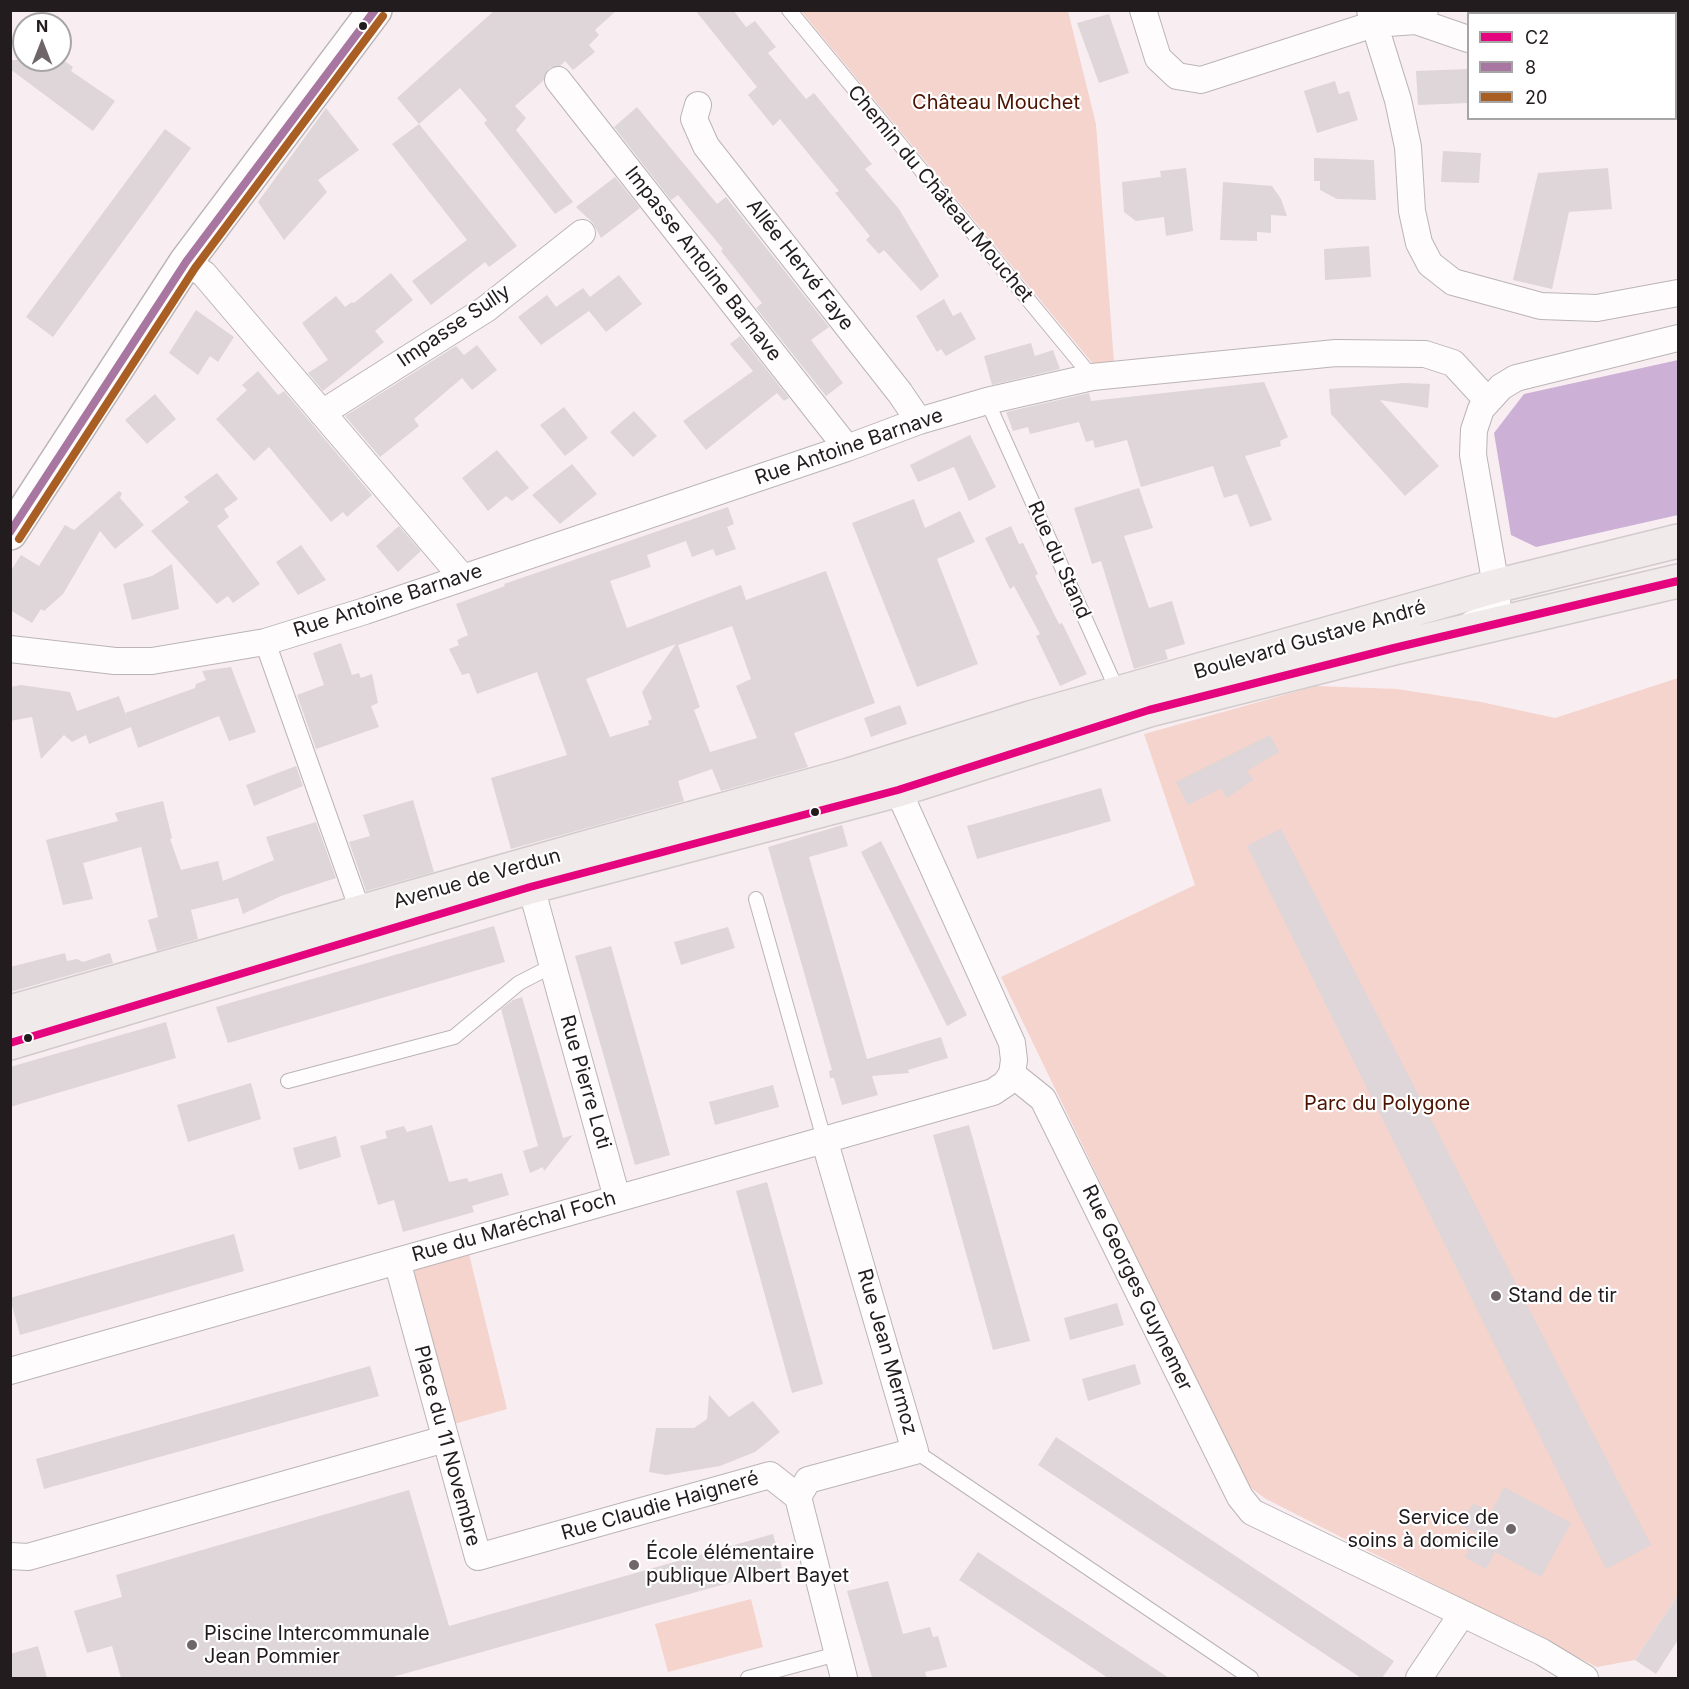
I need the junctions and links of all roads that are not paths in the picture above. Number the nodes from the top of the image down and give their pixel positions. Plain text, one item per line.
1 (375, 10) edge
2 (789, 10) edge
3 (1143, 10) edge
4 (1421, 16) edge
5 (1372, 17) edge
6 (1467, 39) edge
7 (558, 80) dead end
8 (698, 105) dead end
9 (582, 233) dead end
10 (186, 262) junction
11 (1678, 293) edge
12 (1678, 338) edge
13 (1092, 377) junction
14 (987, 401) junction
15 (1488, 401) junction
16 (322, 414) junction
17 (919, 421) junction
18 (847, 448) junction
19 (10, 533) edge
20 (1678, 541) edge
21 (462, 577) junction
22 (1678, 581) edge
23 (1500, 595) junction
24 (265, 642) junction
25 (1394, 648) junction
26 (10, 649) edge
27 (1128, 704) junction
28 (944, 746) junction
29 (898, 790) junction
30 (527, 876) junction
31 (756, 899) dead end
32 (361, 913) junction
33 (552, 966) junction
34 (10, 1012) edge
35 (10, 1043) edge
36 (1012, 1074) junction
37 (288, 1081) dead end
38 (824, 1139) junction
39 (617, 1198) junction
40 (397, 1261) junction
41 (10, 1371) edge
42 (445, 1439) junction
43 (915, 1451) junction
44 (798, 1497) junction
45 (552, 1537) joint
46 (10, 1556) edge
47 (1462, 1614) junction
48 (837, 1654) junction
49 (748, 1678) edge
50 (844, 1678) edge
51 (1251, 1678) edge
52 (1419, 1678) edge
53 (1585, 1678) edge

1 - 10 street
2 - 13 lane, Chemin du Château Mouchet
3 - 5 street
4 - 5 street
4 - 6 street
5 - 11 street
7 - 18 street, Impasse Antoine Barnave
8 - 17 street, Allée Hervé Faye
9 - 16 street, Impasse Sully
10 - 16 street
10 - 19 street
12 - 15 street
13 - 14 street, Rue Antoine Barnave
13 - 15 street, Rue Antoine Barnave
14 - 17 street, Rue Antoine Barnave
14 - 27 lane, Rue du Stand
15 - 23 street
16 - 21 street
17 - 18 street, Rue Antoine Barnave
18 - 21 street, Rue Antoine Barnave
20 - 23 main road, Boulevard Gustave André
21 - 24 street, Rue Antoine Barnave
22 - 25 main road, Boulevard Gustave André
23 - 25 street
23 - 27 main road, Boulevard Gustave André
24 - 26 street, Rue Antoine Barnave
24 - 32 street
25 - 27 main road, Boulevard Gustave André
27 - 28 main road, Boulevard Gustave André
27 - 29 main road, Boulevard Gustave André
28 - 29 street
28 - 30 main road, Avenue de Verdun
29 - 30 main road, Avenue de Verdun
29 - 36 street
30 - 32 main road, Avenue de Verdun
30 - 33 street, Rue Pierre Loti
30 - 35 main road, Avenue de Verdun
31 - 38 lane, Rue Jean Mermoz
32 - 34 main road, Avenue de Verdun
33 - 37 lane
33 - 39 street, Rue Pierre Loti
36 - 38 street, Rue du Maréchal Foch
36 - 47 street, Rue Georges Guynemer
38 - 39 street, Rue du Maréchal Foch
38 - 43 street, Rue Jean Mermoz
39 - 40 street, Rue du Maréchal Foch
40 - 41 street, Rue du Maréchal Foch
40 - 42 street, Place du 11 Novembre
42 - 45 street, Place du 11 Novembre
42 - 46 street
43 - 44 street
43 - 51 lane, Rue Jean Mermoz
44 - 45 street, Rue Claudie Haigneré
44 - 48 street
47 - 52 street
47 - 53 street, Rue Georges Guynemer
48 - 49 lane
48 - 50 street

